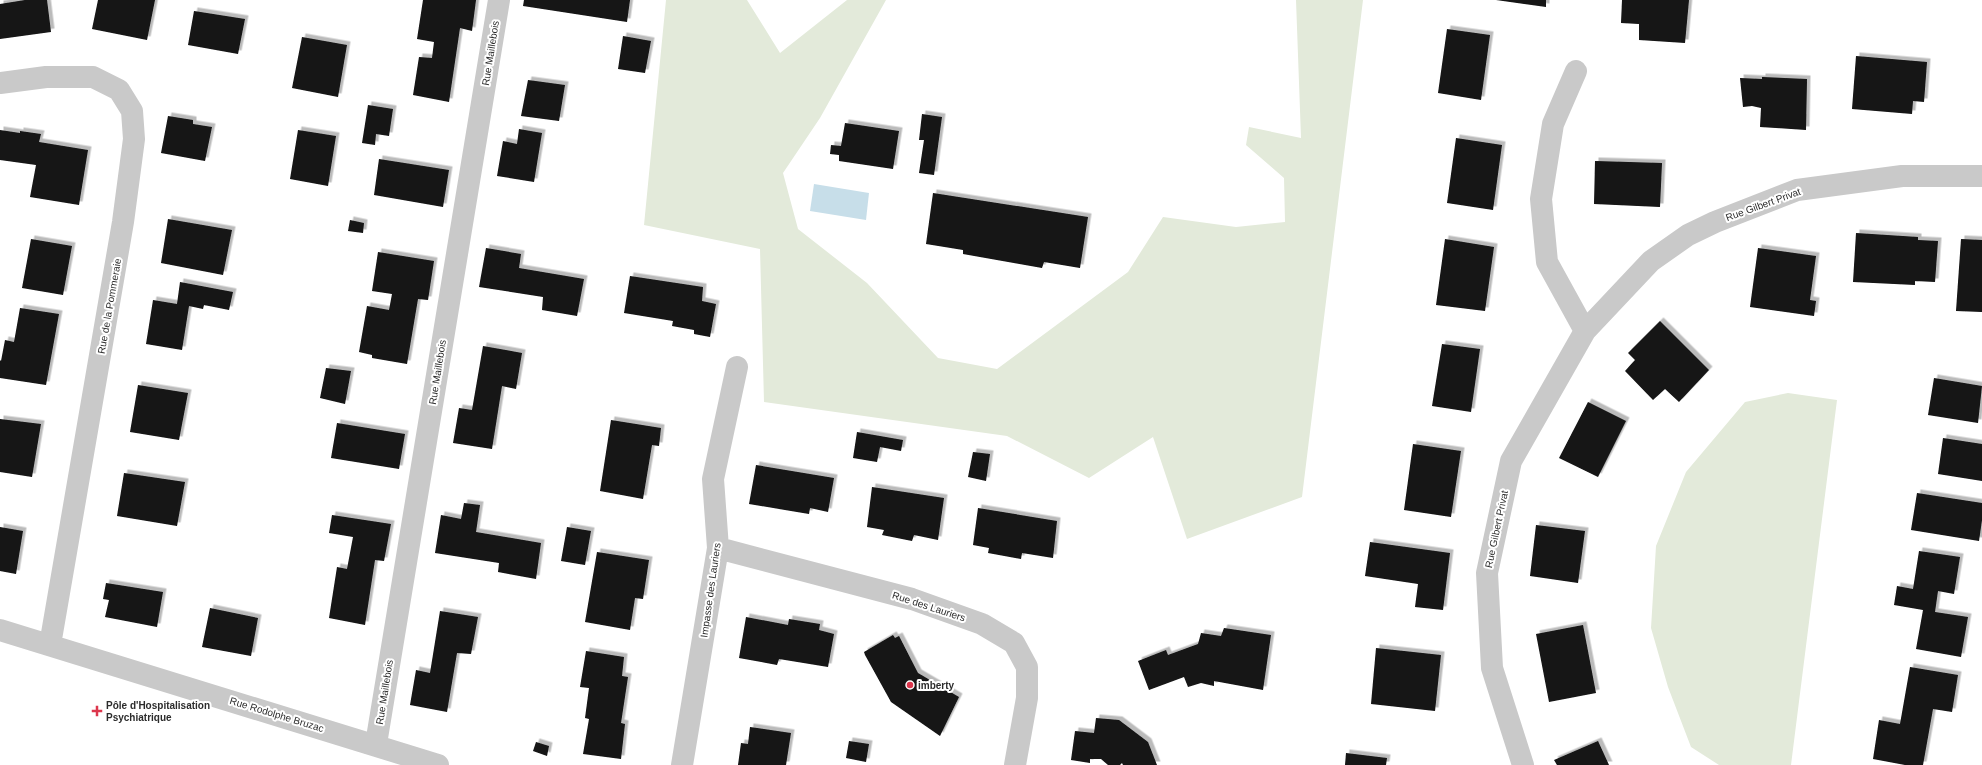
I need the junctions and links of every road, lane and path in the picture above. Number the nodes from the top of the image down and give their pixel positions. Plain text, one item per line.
1 (499, 0) edge
2 (1576, 71) dead end
3 (0, 83) edge
4 (1982, 176) edge
5 (1585, 331) junction
6 (737, 367) dead end
7 (718, 548) junction
8 (0, 630) edge
9 (50, 646) junction
10 (376, 744) junction
11 (438, 765) edge
12 (682, 765) edge
13 (1015, 765) edge
14 (1523, 765) edge

1 - 10 street, Rue Maillebois
2 - 5 street
3 - 9 street, Rue de la Pommeraie
4 - 5 street, Rue Gilbert Privat
5 - 14 street, Rue Gilbert Privat
6 - 7 street, Impasse des Lauriers
7 - 12 street, Impasse des Lauriers
7 - 13 street, Rue des Lauriers
8 - 9 street, Rue Rodolphe Bruzac
9 - 10 street, Rue Rodolphe Bruzac
10 - 11 street, Rue Rodolphe Bruzac

